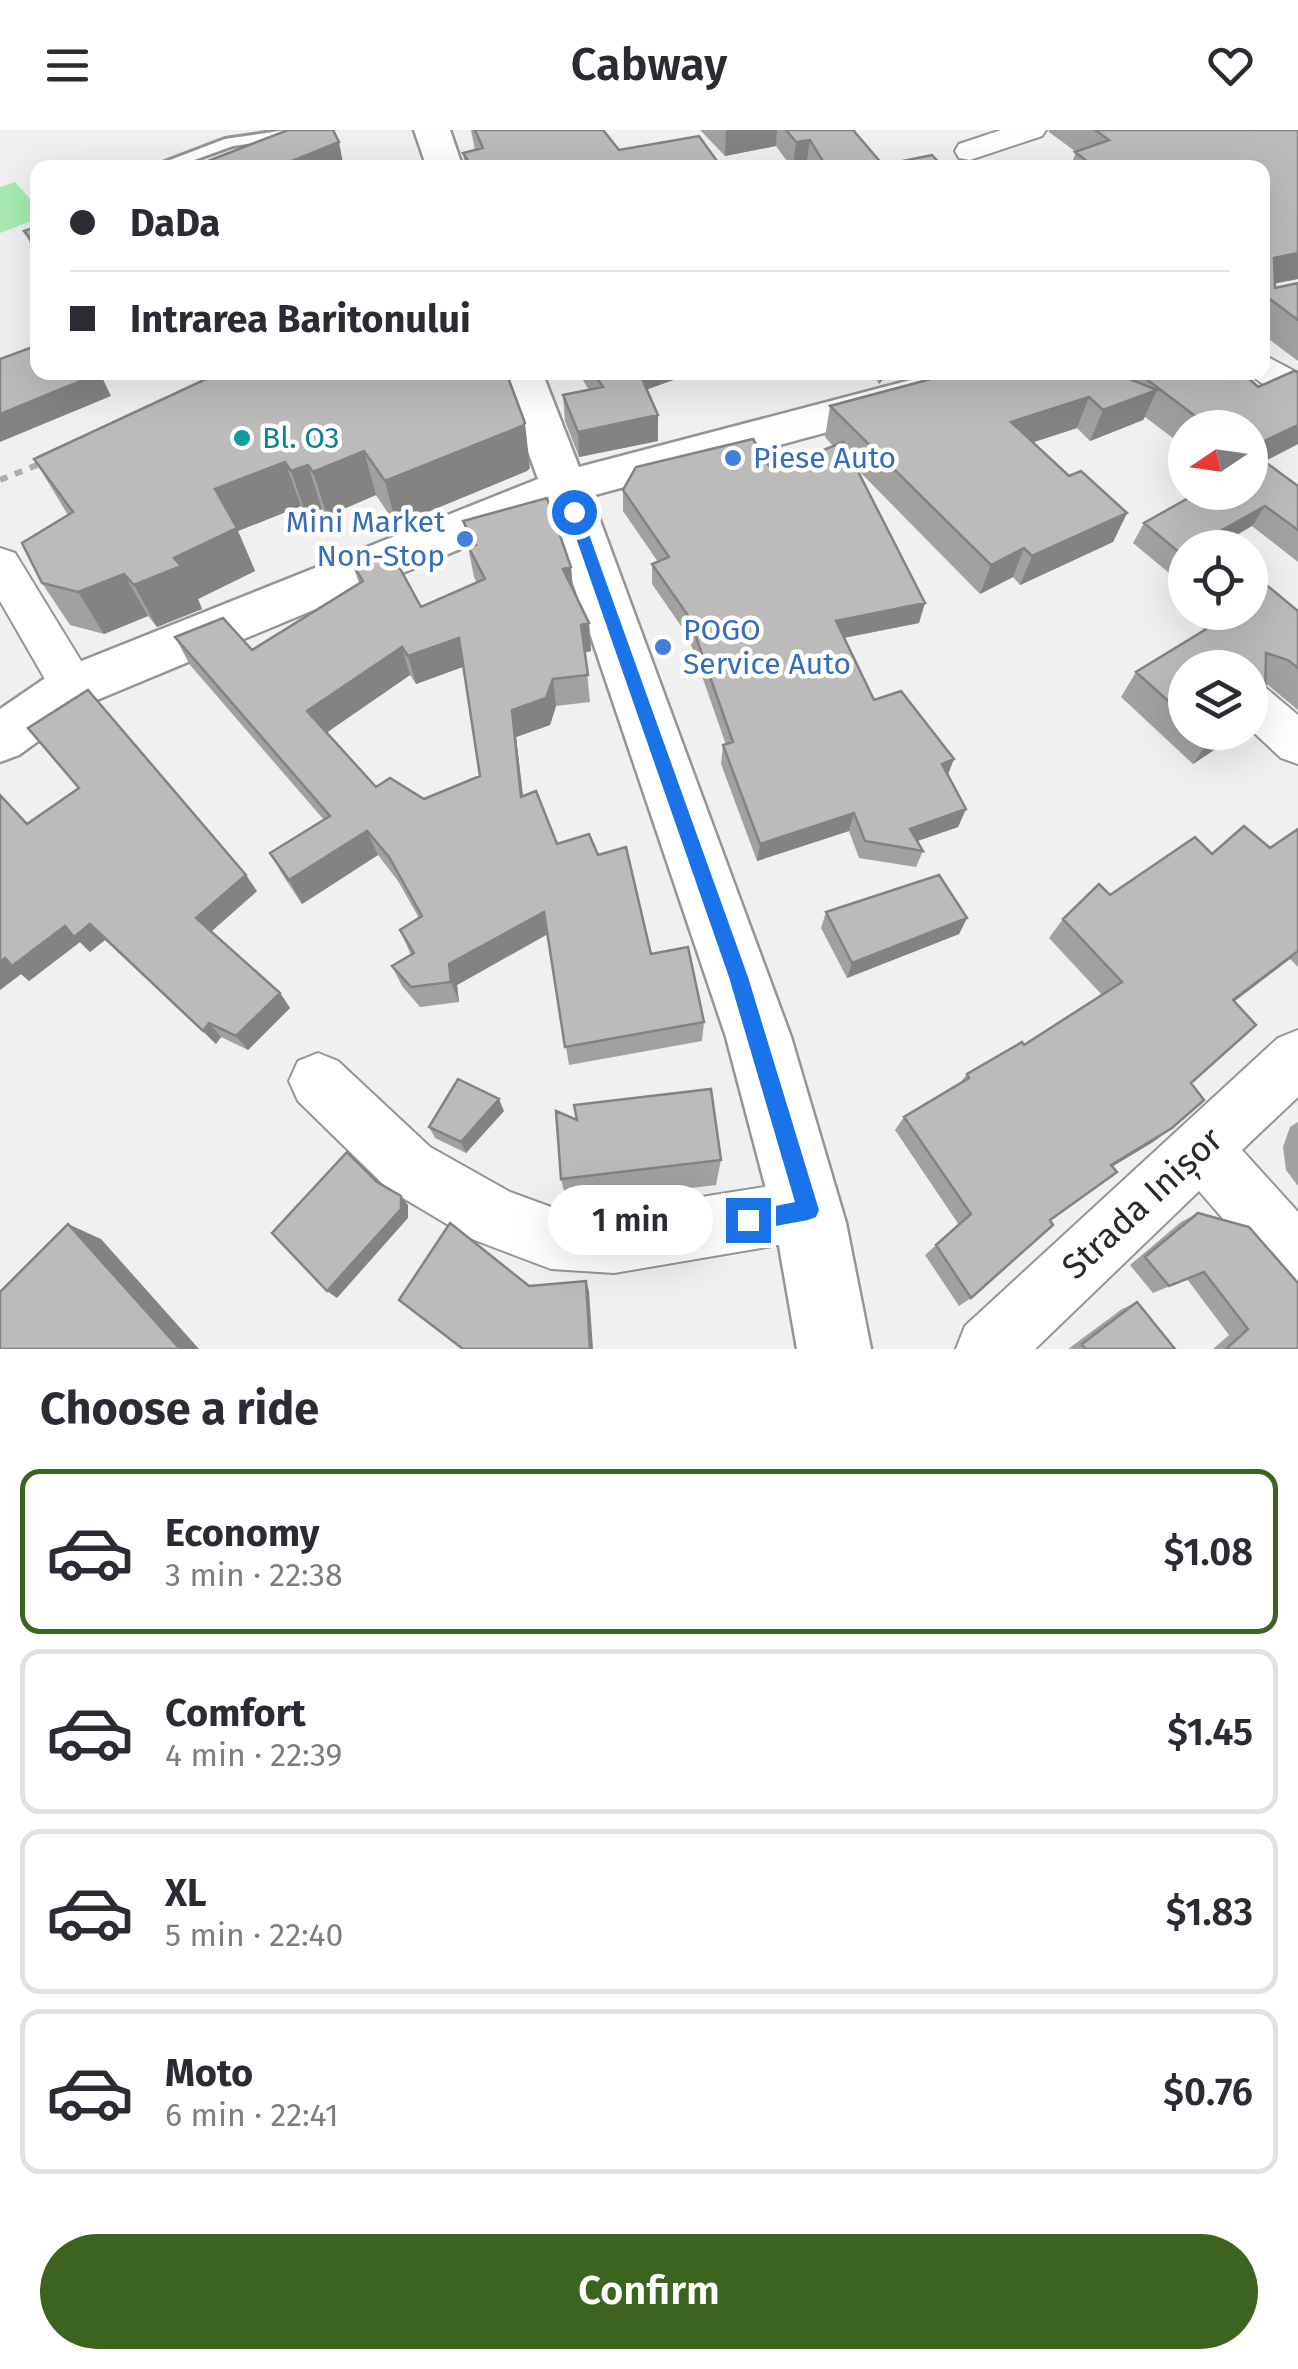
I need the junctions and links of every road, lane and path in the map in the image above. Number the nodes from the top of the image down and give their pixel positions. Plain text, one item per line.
1 (317, 130) edge
2 (432, 130) edge
3 (1029, 130) edge
4 (970, 149) edge
5 (179, 160) edge
6 (441, 160) edge
7 (1270, 371) edge
8 (523, 380) edge
9 (968, 380) edge
10 (1298, 390) edge
11 (55, 458) edge
12 (0, 480) edge
13 (564, 486) junction
14 (0, 564) edge
15 (73, 688) junction
16 (1268, 717) edge
17 (0, 739) edge
18 (1298, 744) edge
19 (1298, 1058) edge
20 (318, 1081) dead end
21 (1201, 1148) junction
22 (808, 1210) junction
23 (1298, 1258) edge
24 (834, 1349) edge
25 (988, 1349) edge

1 - 5 lane
2 - 6 street
3 - 4 street
7 - 10 street
8 - 13 street
9 - 13 street
11 - 12 path
13 - 15 street
13 - 22 street
14 - 15 street
15 - 17 street
16 - 18 street
19 - 21 street, Strada Inișor
20 - 22 street
21 - 23 street
21 - 25 street, Strada Inișor
22 - 24 street

